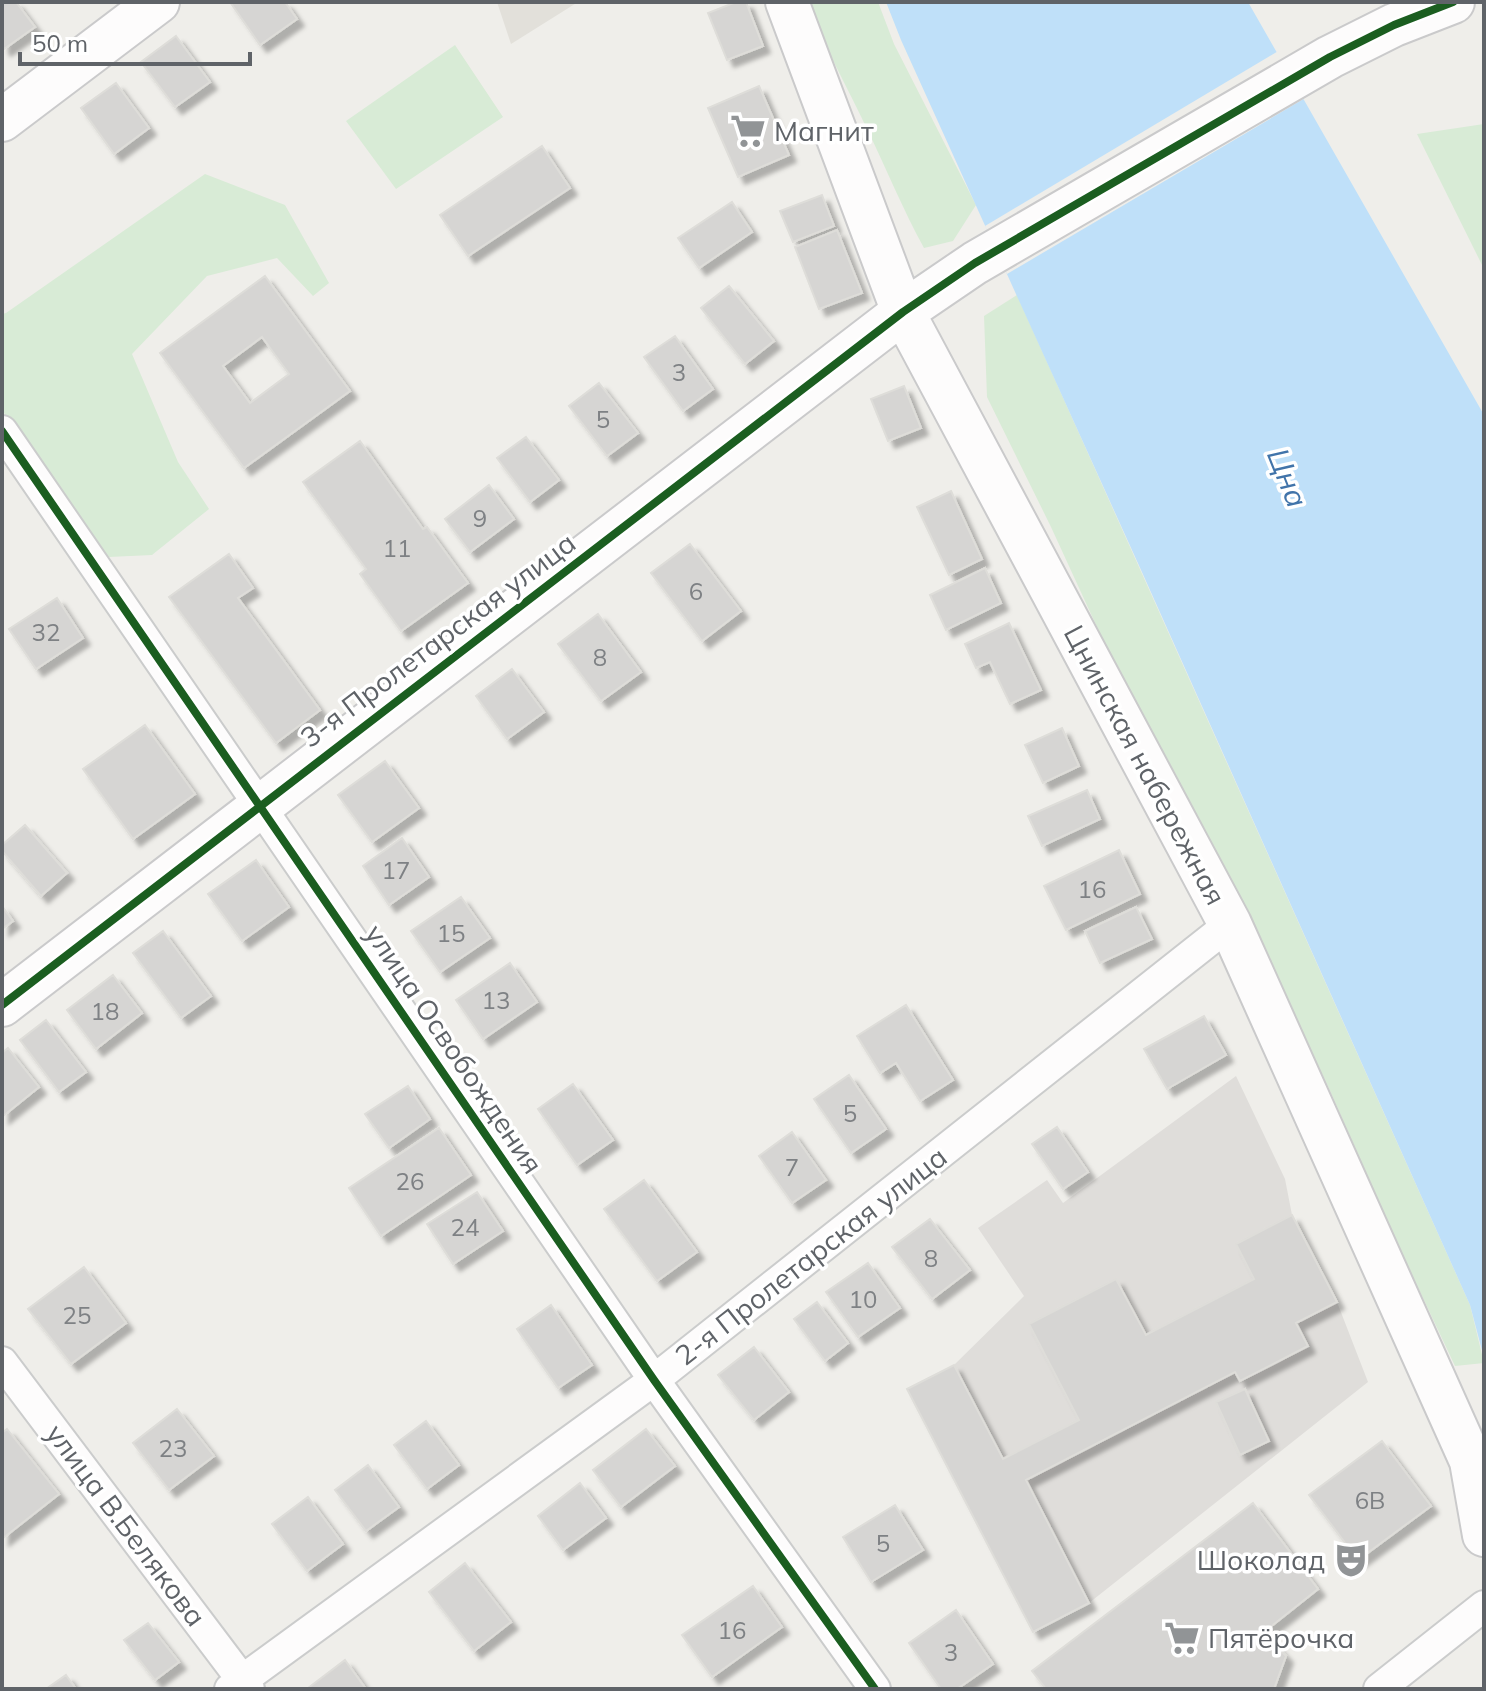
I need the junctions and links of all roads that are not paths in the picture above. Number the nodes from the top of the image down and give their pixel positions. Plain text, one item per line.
1 (158, 2) edge
2 (787, 2) edge
3 (1453, 2) edge
4 (2, 120) edge
5 (903, 312) junction
6 (2, 431) edge
7 (260, 805) junction
8 (1230, 924) junction
9 (2, 1005) edge
10 (2, 1362) edge
11 (654, 1380) junction
12 (1484, 1535) edge
13 (1484, 1606) edge
14 (240, 1686) edge
15 (875, 1689) edge
16 (1379, 1689) edge

1 - 4 street
2 - 5 street, Цнинская набережная
3 - 5 street, 3-я Пролетарская улица
5 - 7 street, 3-я Пролетарская улица
5 - 8 street, Цнинская набережная
6 - 7 street, улица Освобождения
7 - 9 street, 3-я Пролетарская улица
7 - 11 street, улица Освобождения
8 - 11 street, 2-я Пролетарская улица
8 - 12 street, Цнинская набережная
10 - 14 street, улица В.Белякова
11 - 14 street, 2-я Пролетарская улица
11 - 15 street, улица Освобождения
13 - 16 street

